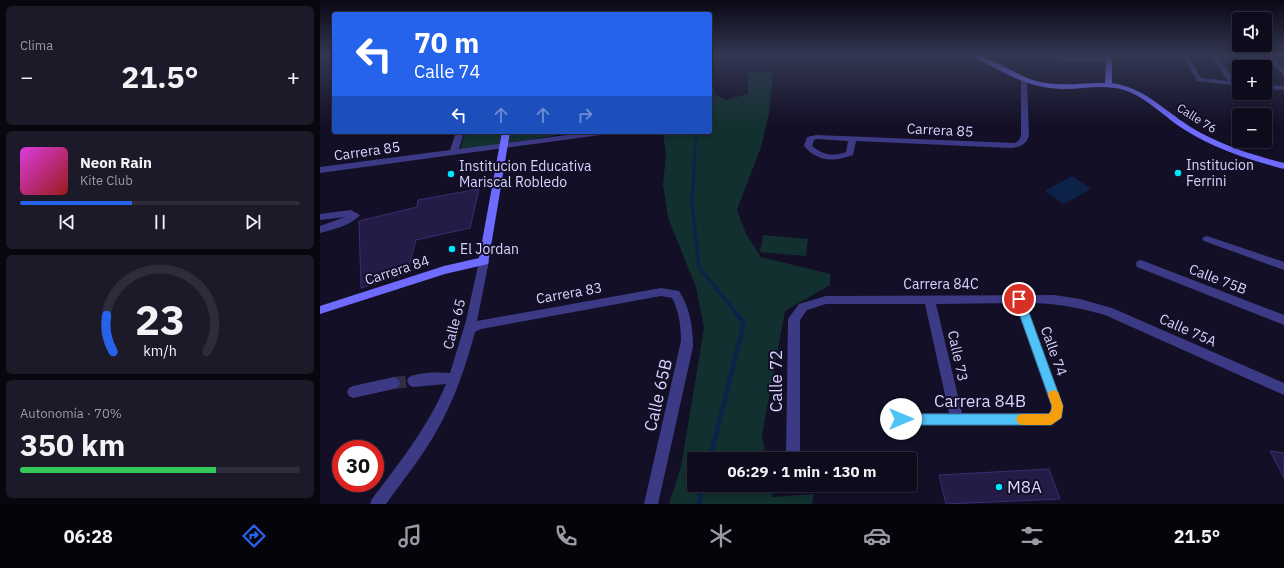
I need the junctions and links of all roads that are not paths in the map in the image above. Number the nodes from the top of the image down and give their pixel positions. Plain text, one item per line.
1 (1024, 79) joint
2 (1108, 79) edge
3 (1199, 79) edge
4 (1232, 83) edge
5 (1108, 84) junction
6 (1272, 87) edge
7 (1284, 88) edge
8 (459, 134) edge
9 (506, 134) edge
10 (575, 134) edge
11 (558, 135) edge
12 (852, 139) junction
13 (504, 147) junction
14 (454, 152) junction
15 (1284, 166) edge
16 (320, 170) edge
17 (320, 217) edge
18 (320, 230) edge
19 (1207, 239) dead end
20 (484, 262) junction
21 (1141, 264) dead end
22 (1284, 266) edge
23 (675, 294) joint
24 (1019, 299) junction
25 (930, 300) junction
26 (1080, 302) joint
27 (803, 307) joint
28 (320, 310) edge
29 (1284, 320) edge
30 (470, 329) junction
31 (454, 379) junction
32 (413, 381) tunnel mouth
33 (394, 383) tunnel mouth
34 (1284, 389) edge
35 (353, 392) dead end
36 (1057, 414) joint
37 (901, 419) dead end
38 (957, 419) junction
39 (793, 452) edge
40 (377, 504) edge
41 (651, 504) edge

1 - 5 street, Calle 76
1 - 12 street, Carrera 85
2 - 5 street
3 - 4 street
5 - 15 street, Calle 76
6 - 7 street
8 - 14 street
9 - 13 street, Calle 65
10 - 11 street, Carrera 85
11 - 13 street, Carrera 85
12 - 12 street, Carrera 85
13 - 14 street, Carrera 85
13 - 20 street, Calle 65
14 - 16 street, Carrera 85
17 - 18 street
19 - 22 street
20 - 28 street, Carrera 84
20 - 30 street, Calle 65
21 - 29 street, Calle 75B
23 - 30 street, Carrera 83
23 - 41 street, Calle 65B
24 - 25 street, Carrera 84C
24 - 26 street, Carrera 84C
24 - 36 street, Calle 74
25 - 27 street, Carrera 84C
25 - 38 street, Calle 73
26 - 34 street, Calle 75A
27 - 39 street, Calle 72
30 - 31 street, Calle 65
31 - 32 street
31 - 40 street, Calle 65
33 - 35 street
36 - 38 street, Carrera 84B
37 - 38 street, Carrera 84B

